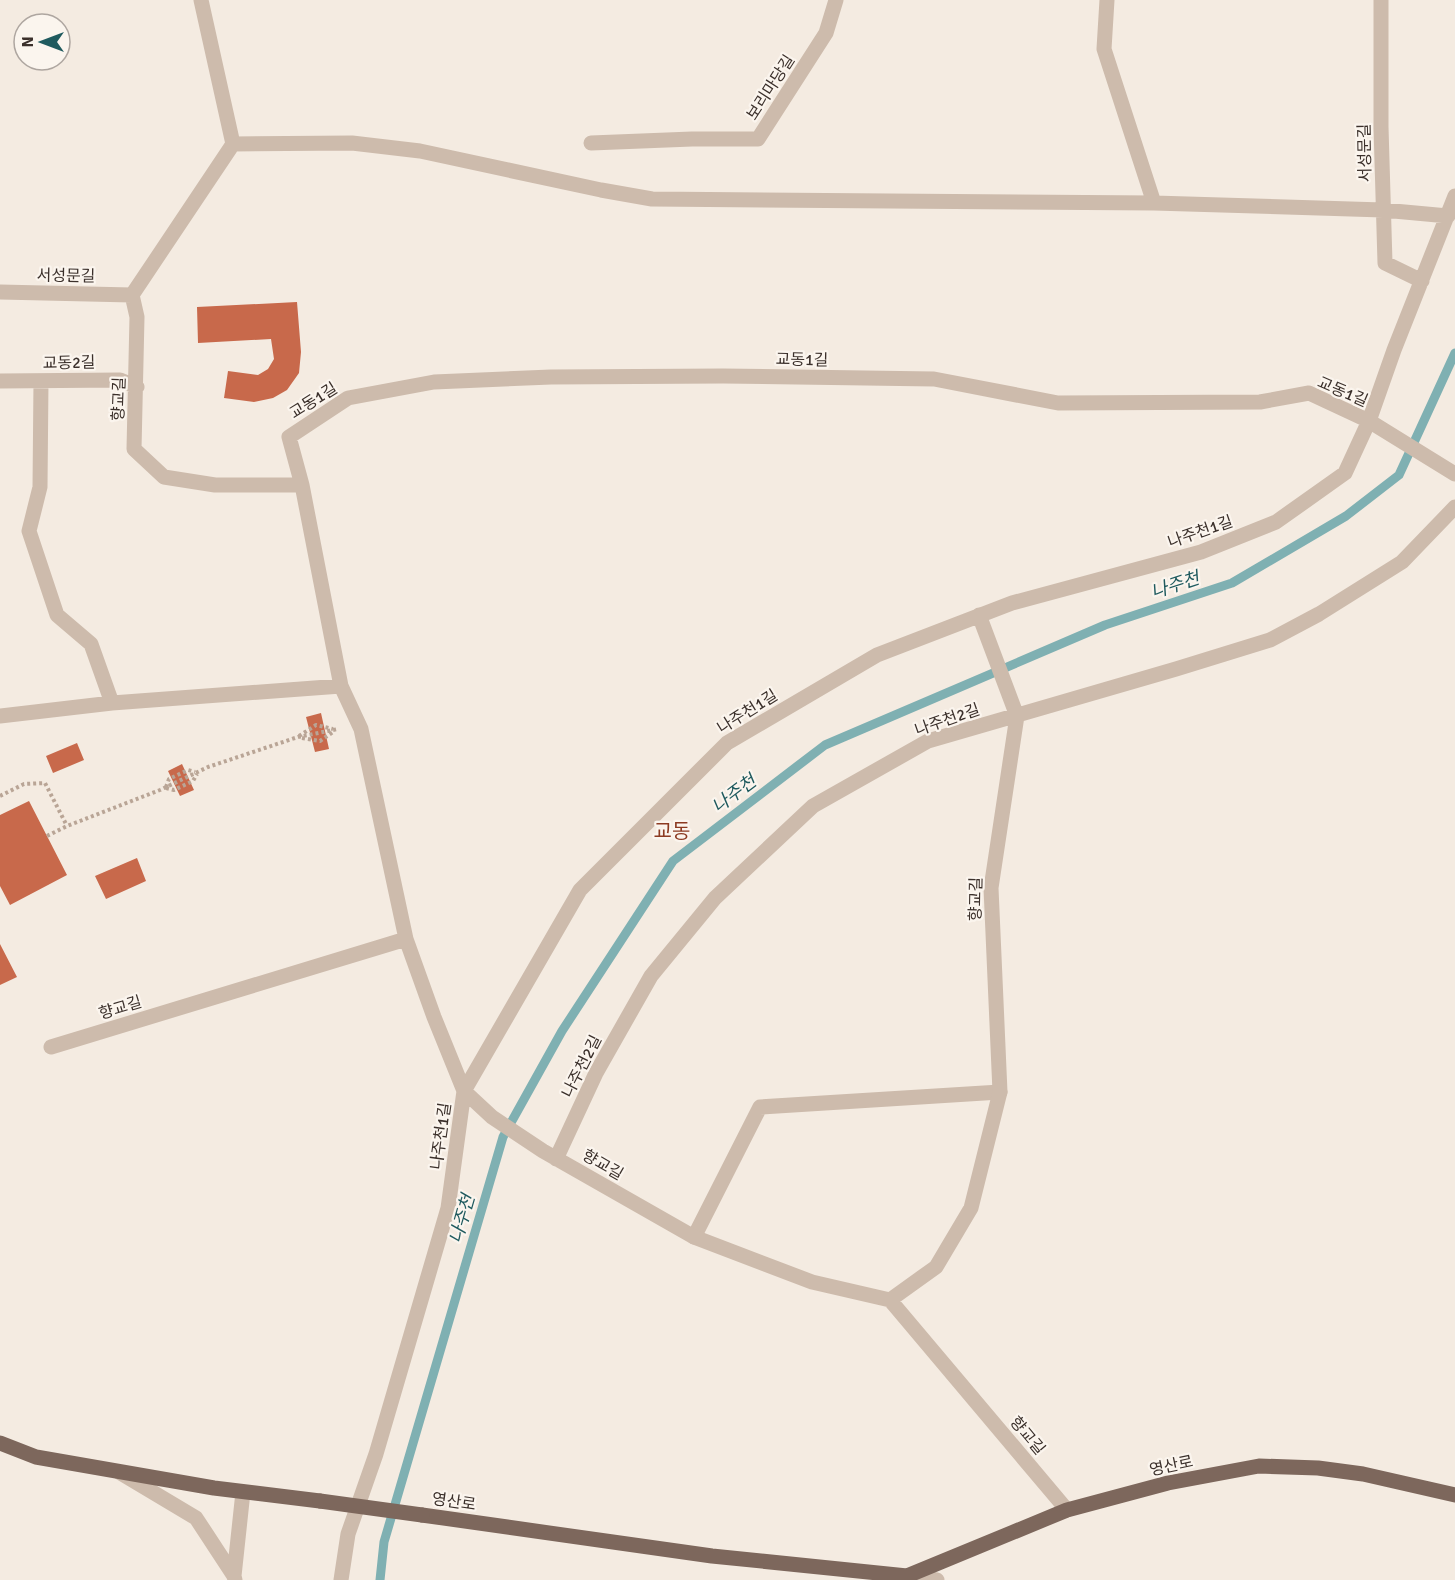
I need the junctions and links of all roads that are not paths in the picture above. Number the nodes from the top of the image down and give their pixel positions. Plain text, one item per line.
1 (201, 0) edge
2 (836, 0) edge
3 (1107, 0) edge
4 (1381, 0) edge
5 (591, 143) dead end
6 (233, 144) junction
7 (1455, 196) edge
8 (1154, 203) junction
9 (1383, 210) junction
10 (1448, 216) junction
11 (1422, 281) junction
12 (0, 292) edge
13 (132, 295) junction
14 (0, 381) edge
15 (41, 381) junction
16 (137, 387) junction
17 (1370, 421) junction
18 (1455, 474) edge
19 (302, 485) junction
20 (1455, 507) edge
21 (980, 615) junction
22 (341, 686) junction
23 (112, 703) junction
24 (0, 716) edge
25 (1017, 716) junction
26 (406, 939) junction
27 (51, 1047) dead end
28 (464, 1091) junction
29 (1000, 1092) junction
30 (550, 1155) junction
31 (694, 1237) junction
32 (890, 1300) junction
33 (0, 1443) edge
34 (114, 1469) junction
35 (243, 1492) junction
36 (1455, 1495) edge
37 (1067, 1510) junction
38 (908, 1576) junction
39 (235, 1578) edge
40 (341, 1580) edge
41 (923, 1580) edge
42 (937, 1580) edge

1 - 6 street
2 - 5 street, 보리마당길
3 - 8 street
4 - 9 street, 서성문길
6 - 8 street
6 - 13 street
7 - 10 street, 나주천1길
8 - 9 street
9 - 10 street
9 - 11 street, 서성문길
10 - 11 street, 나주천1길
11 - 17 street, 나주천1길
12 - 13 street, 서성문길
13 - 16 street, 향교길
14 - 15 street, 교동2길
15 - 16 street, 교동2길
15 - 23 street
16 - 19 street, 향교길
17 - 18 street
17 - 19 street, 교동1길
17 - 21 street, 나주천1길
19 - 22 street, 향교길
20 - 25 street, 나주천2길
21 - 25 street
21 - 28 street, 나주천1길
22 - 23 street
22 - 26 street, 향교길
23 - 24 street
25 - 29 street, 향교길
25 - 30 street, 나주천2길
26 - 27 street, 향교길
26 - 28 street, 향교길
28 - 30 street, 향교길
28 - 40 street, 나주천1길
29 - 31 street
29 - 32 street, 향교길
30 - 31 street, 향교길
31 - 32 street, 향교길
32 - 37 street, 향교길
33 - 34 main road, 영산로
34 - 35 main road, 영산로
34 - 39 street
35 - 38 main road, 영산로, bridge
35 - 39 street
36 - 37 main road, 영산로
37 - 38 main road, 영산로
38 - 41 main road
38 - 42 street, 영산로

